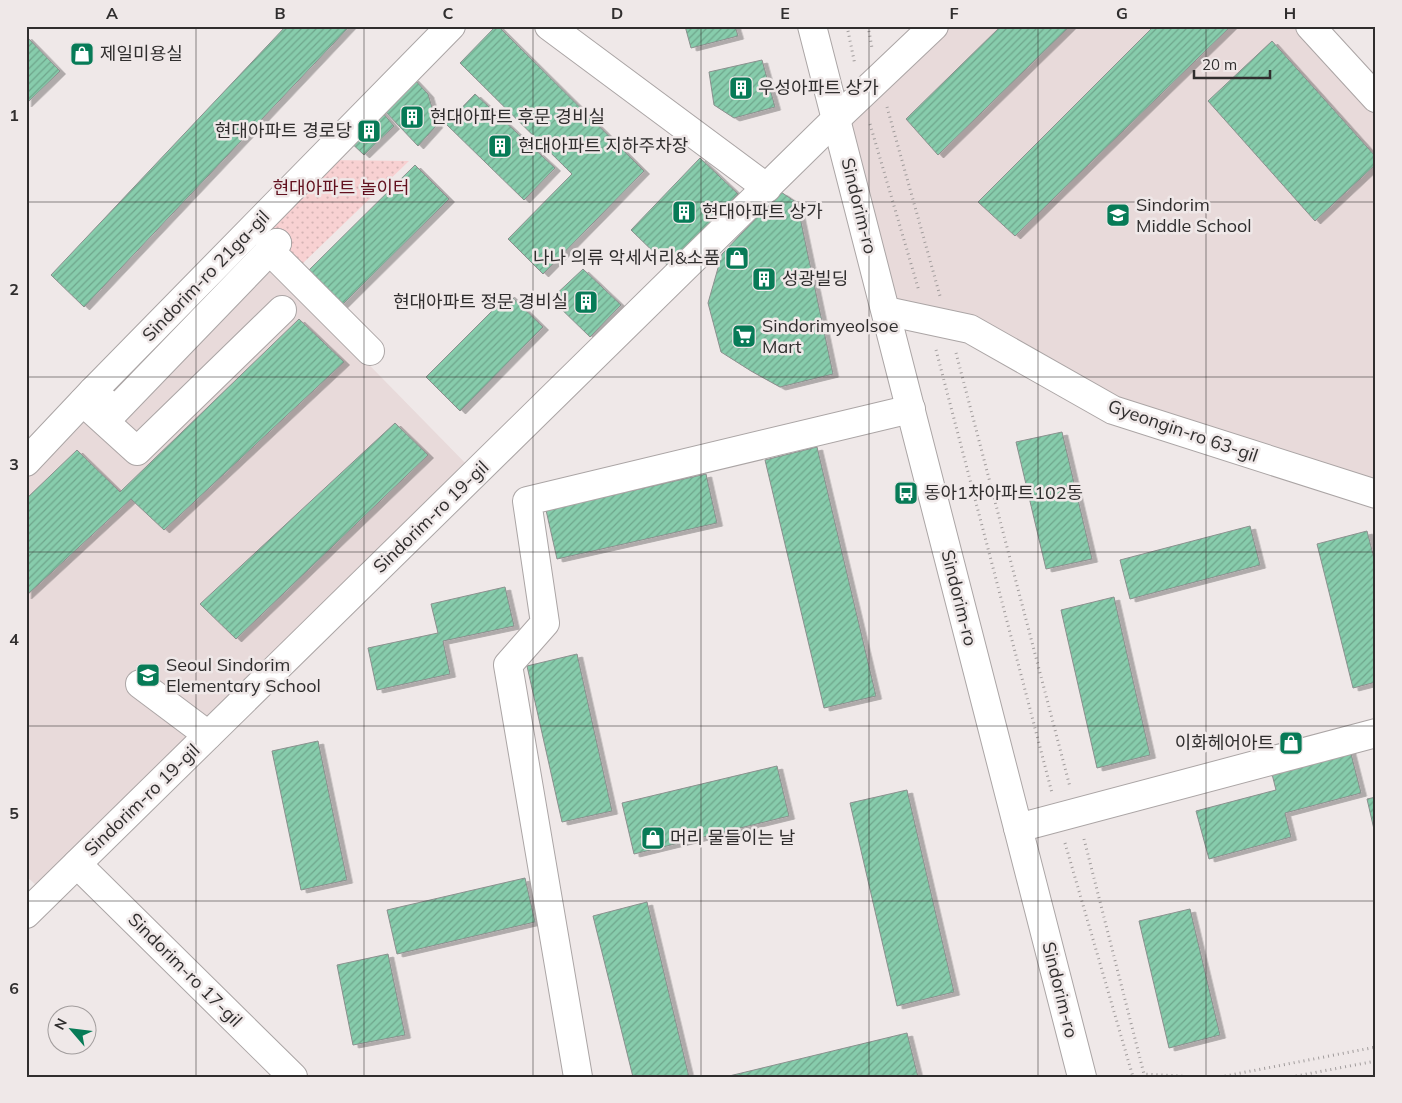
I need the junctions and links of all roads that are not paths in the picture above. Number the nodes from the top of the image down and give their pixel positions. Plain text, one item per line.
1 (451, 26) edge
2 (549, 26) edge
3 (812, 26) edge
4 (934, 26) edge
5 (1310, 26) edge
6 (1376, 98) edge
7 (836, 119) junction
8 (767, 188) junction
9 (282, 310) dead end
10 (886, 311) junction
11 (370, 352) dead end
12 (88, 396) junction
13 (911, 409) junction
14 (26, 462) edge
15 (1376, 494) edge
16 (140, 684) dead end
17 (1376, 732) edge
18 (208, 735) junction
19 (1018, 828) junction
20 (77, 864) junction
21 (26, 914) edge
22 (293, 1077) edge
23 (578, 1077) edge
24 (1082, 1077) edge

1 - 12 street, Sindorim-ro 21ga-gil
2 - 8 street
3 - 7 street, Sindorim-ro
4 - 7 street
5 - 6 street
7 - 8 street, Sindorim-ro 19-gil
7 - 10 street, Sindorim-ro
8 - 18 street, Sindorim-ro 19-gil
9 - 12 street
10 - 13 street, Sindorim-ro
10 - 15 street, Gyeongin-ro 63-gil
11 - 12 street
12 - 14 street, Sindorim-ro 21ga-gil
13 - 19 street, Sindorim-ro
13 - 23 street
16 - 18 street
17 - 19 street
18 - 20 street, Sindorim-ro 19-gil
19 - 24 street, Sindorim-ro
20 - 21 street, Sindorim-ro 19-gil
20 - 22 street, Sindorim-ro 17-gil

